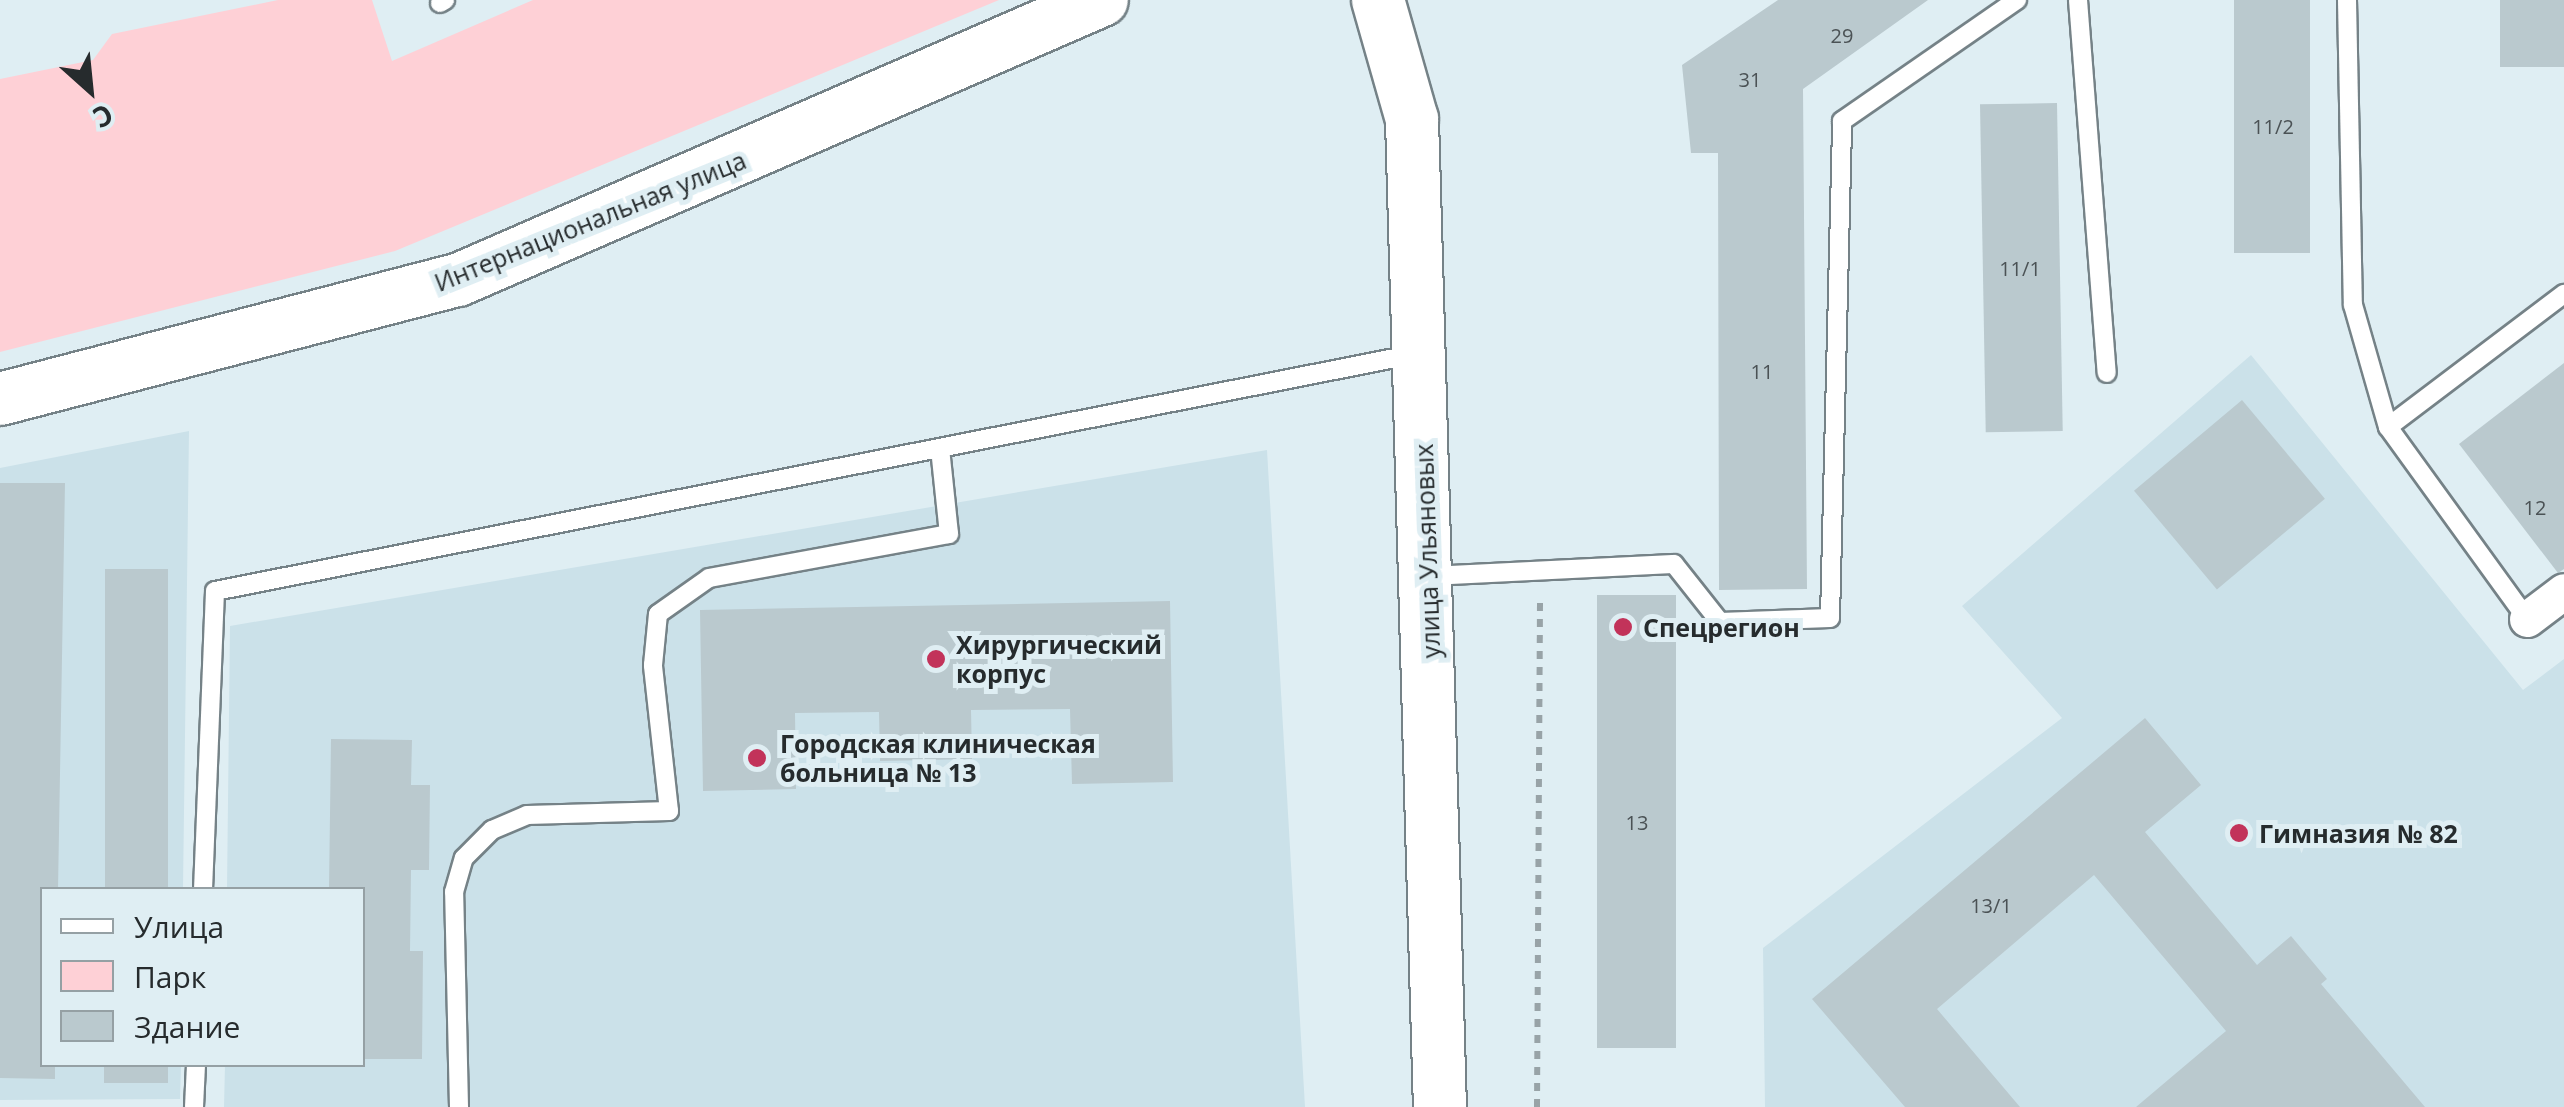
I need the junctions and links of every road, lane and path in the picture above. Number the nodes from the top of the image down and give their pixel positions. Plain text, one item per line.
1 (1102, 0) edge
2 (1378, 0) edge
3 (2017, 0) edge
4 (2078, 0) edge
5 (2348, 0) edge
6 (2564, 294) edge
7 (1420, 353) junction
8 (2106, 373) dead end
9 (0, 398) edge
10 (2388, 427) junction
11 (940, 448) junction
12 (1541, 570) junction
13 (1428, 576) junction
14 (2564, 590) edge
15 (2527, 619) joint
16 (203, 887) edge
17 (196, 1067) edge
18 (194, 1107) edge
19 (459, 1107) edge
20 (1440, 1107) edge
21 (1537, 1107) edge

1 - 9 main road, Интернациональная улица
2 - 7 main road, улица Ульяновых
3 - 12 lane
4 - 8 lane
5 - 10 lane
6 - 10 lane
7 - 11 lane
7 - 13 main road, улица Ульяновых
10 - 15 lane
11 - 16 lane
11 - 19 lane
12 - 13 lane
12 - 21 path
13 - 20 main road, улица Ульяновых
14 - 15 street
17 - 18 lane

